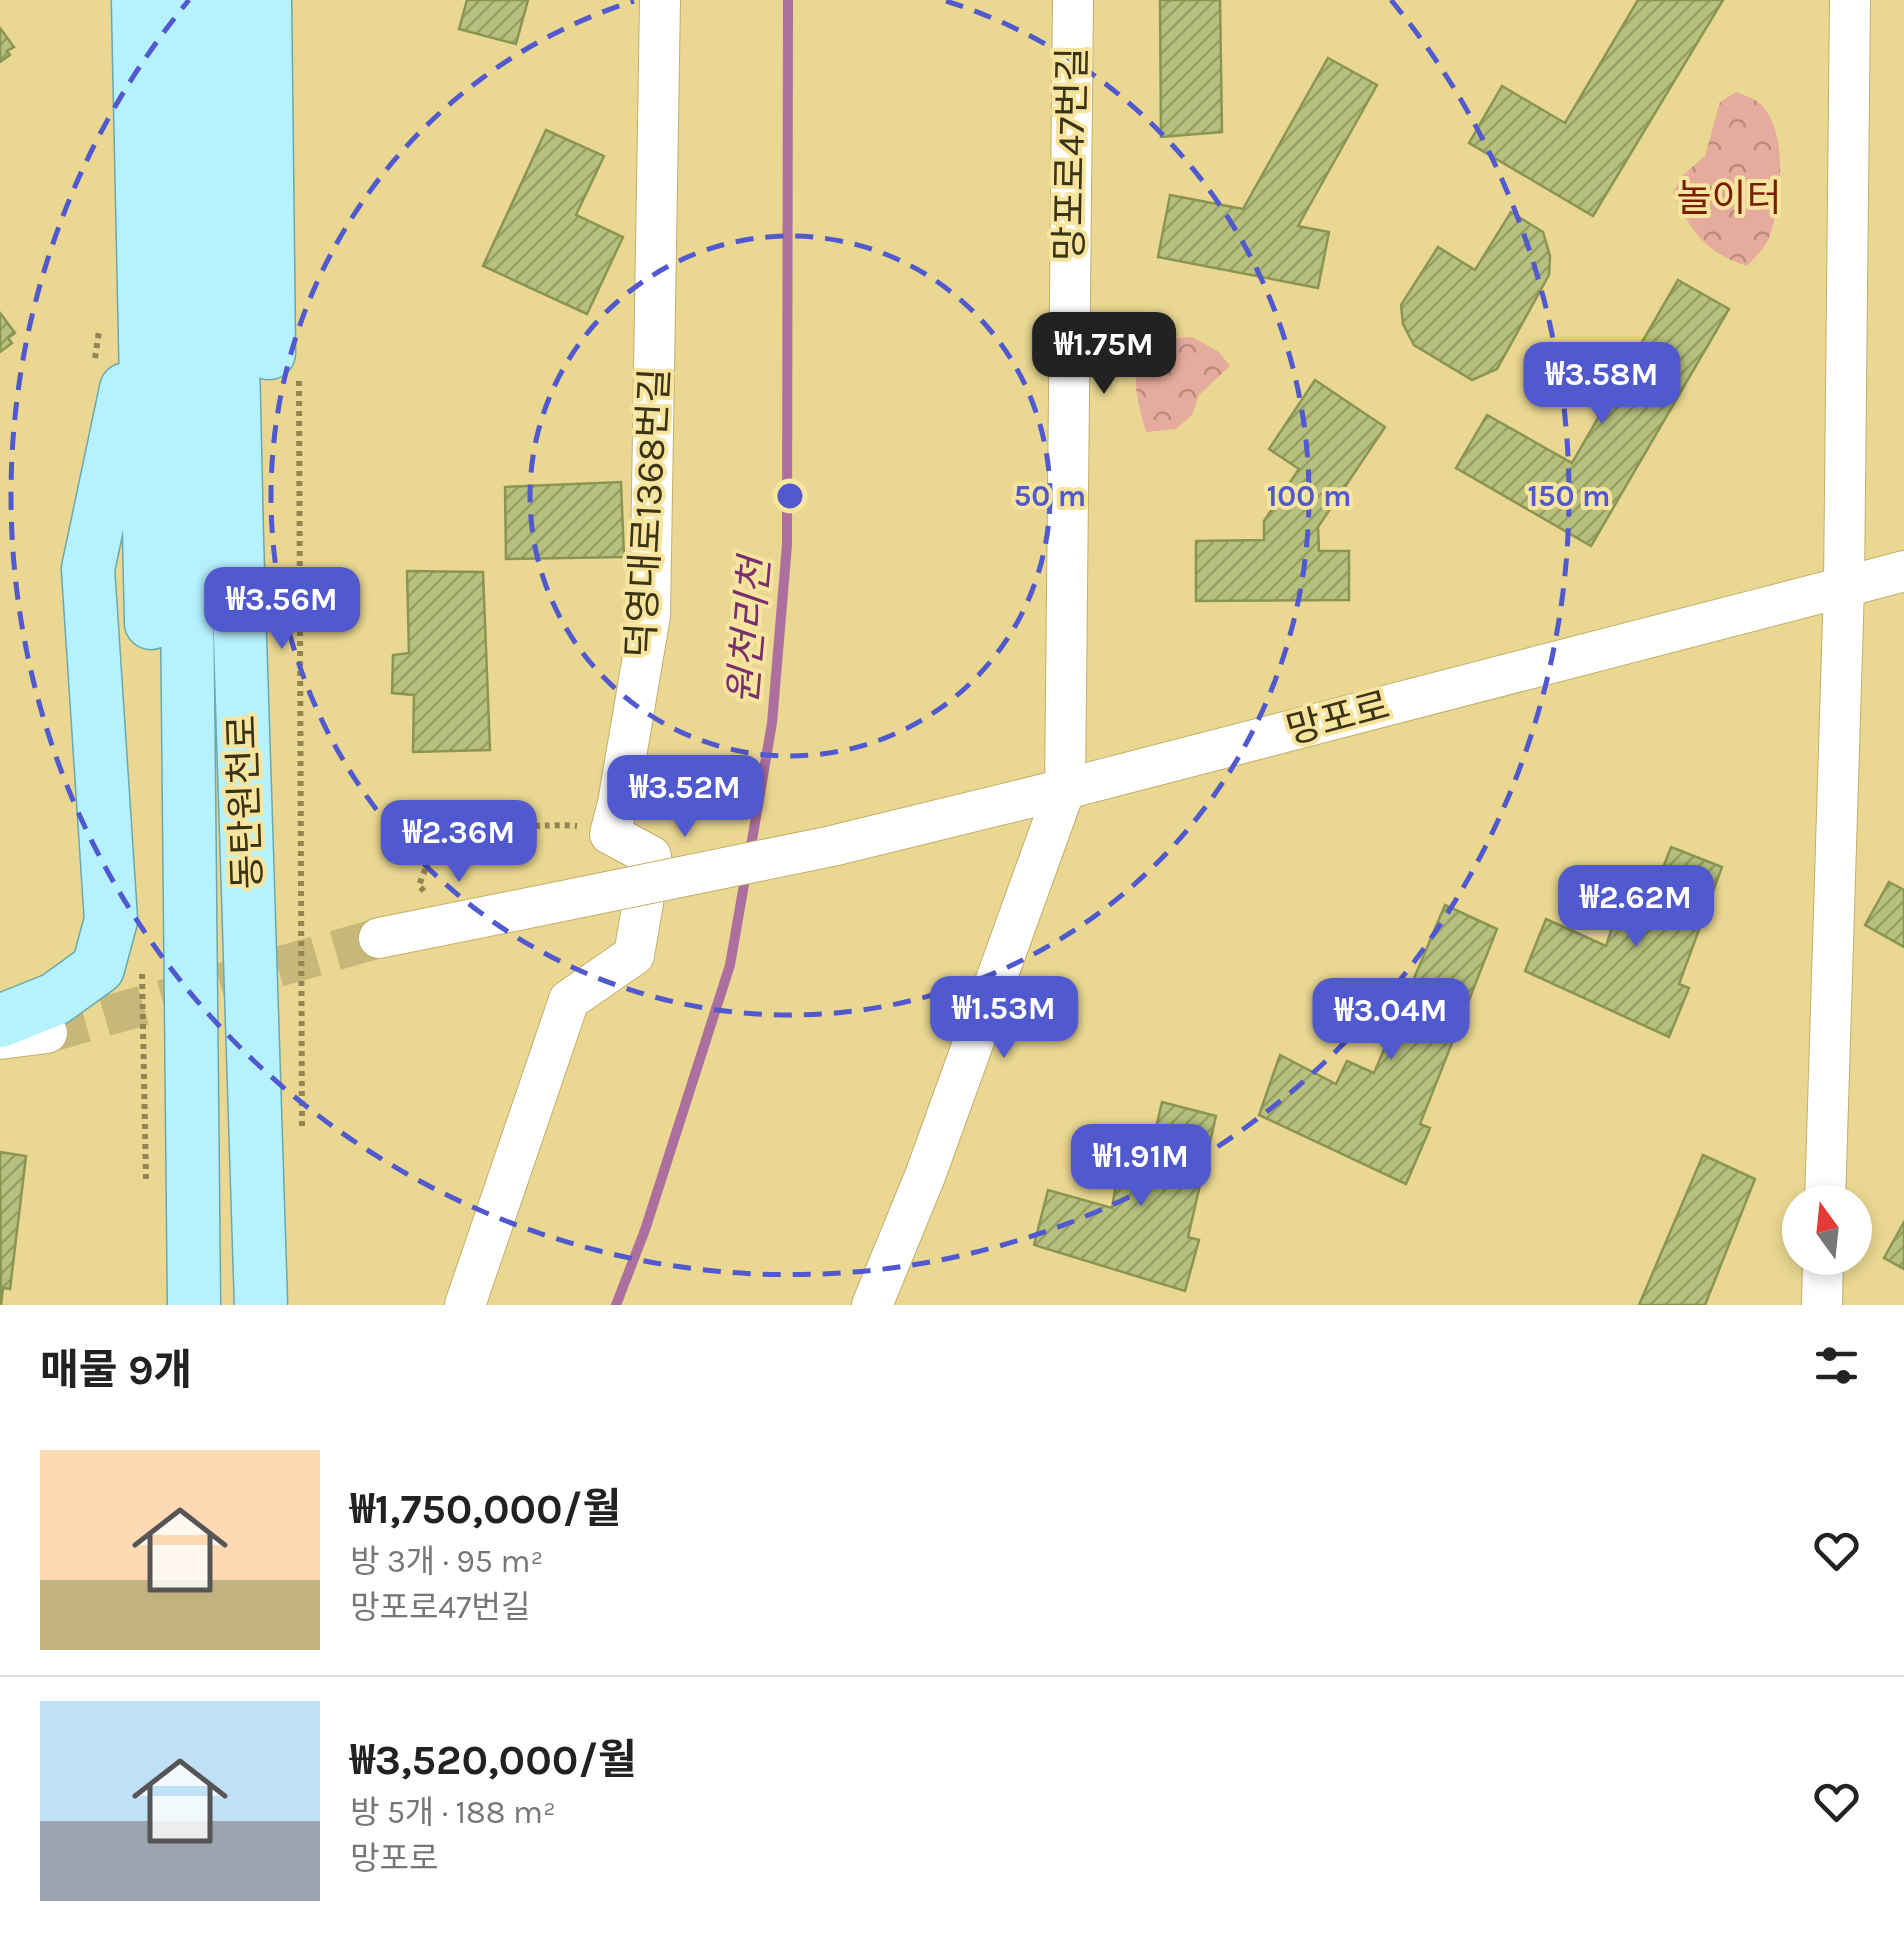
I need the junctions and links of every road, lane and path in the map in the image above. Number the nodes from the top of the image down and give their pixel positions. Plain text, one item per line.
1 (138, 0) edge
2 (177, 0) edge
3 (225, 0) edge
4 (265, 0) edge
5 (660, 0) edge
6 (1073, 0) edge
7 (1850, 0) edge
8 (123, 308) junction
9 (93, 374) dead end
10 (299, 376) dead end
11 (1904, 570) edge
12 (1844, 586) junction
13 (1065, 789) junction
14 (610, 834) junction
15 (433, 899) dead end
16 (379, 938) tunnel mouth
17 (24, 1027) edge
18 (0, 1039) edge
19 (302, 1142) dead end
20 (1826, 1185) edge
21 (260, 1224) junction
22 (193, 1228) junction
23 (1823, 1275) edge
24 (194, 1305) edge
25 (261, 1305) edge
26 (466, 1305) edge
27 (872, 1305) edge
28 (1822, 1305) edge

1 - 8 main road
2 - 22 main road, 동탄원천로
3 - 21 main road, 동탄원천로
4 - 21 main road
5 - 14 street, 덕영대로1368번길
6 - 13 street, 망포로47번길
7 - 12 street
8 - 9 path
8 - 17 main road
8 - 22 main road
10 - 19 path
11 - 12 street, 망포로
12 - 13 street, 망포로
12 - 20 street
13 - 16 street, 망포로, bridge
13 - 27 street, 망포로47번길
14 - 15 path
14 - 26 street
17 - 18 street
21 - 25 main road, 동탄원천로
22 - 24 main road, 동탄원천로
23 - 28 street

